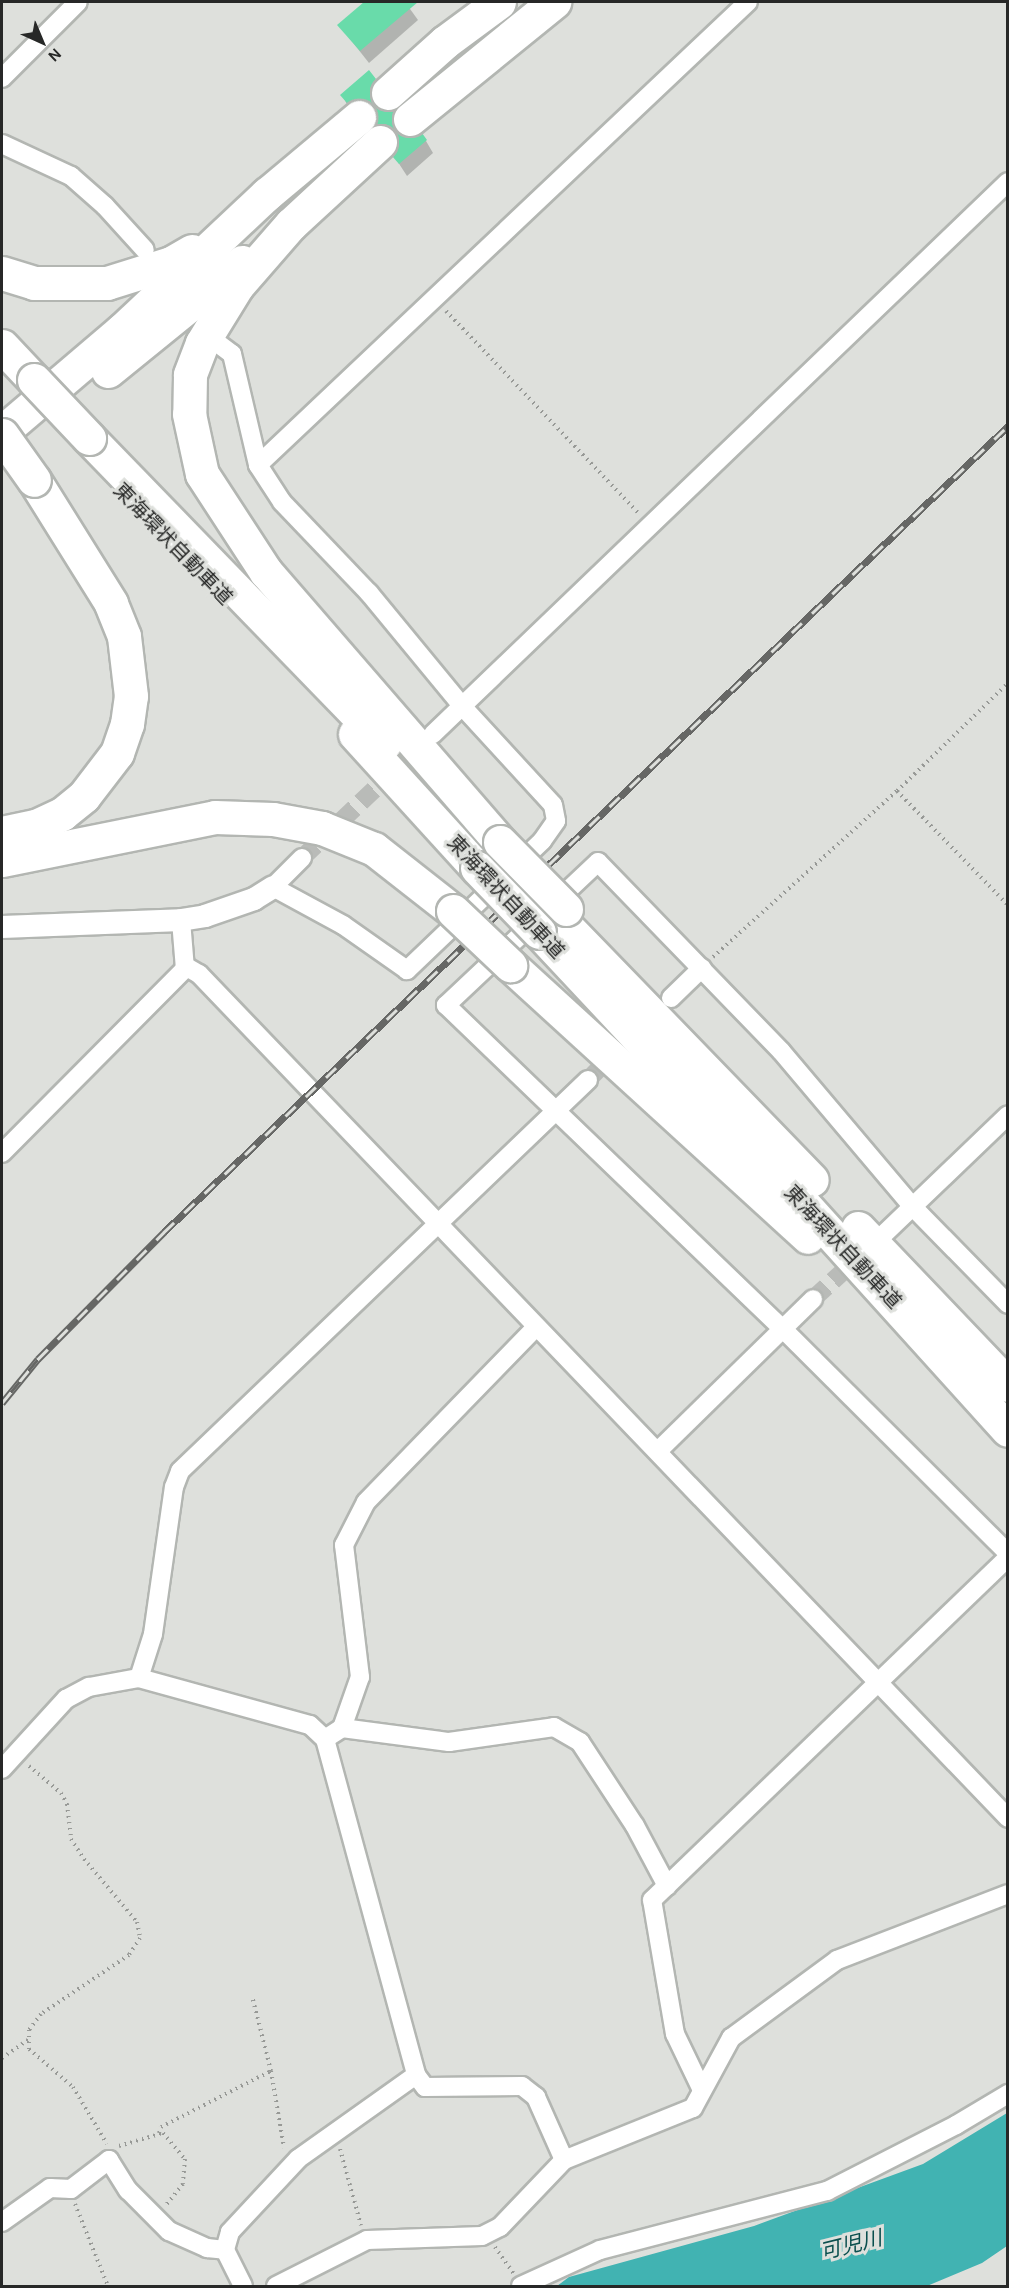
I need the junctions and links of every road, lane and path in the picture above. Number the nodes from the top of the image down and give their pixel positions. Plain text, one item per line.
1 (78, 2) edge
2 (499, 2) edge
3 (554, 2) edge
4 (748, 2) edge
5 (2, 78) edge
6 (388, 93) dead end
7 (359, 117) dead end
8 (410, 119) dead end
9 (380, 142) dead end
10 (2, 144) edge
11 (1008, 182) edge
12 (267, 194) junction
13 (291, 224) junction
14 (145, 250) dead end
15 (2, 273) edge
16 (433, 298) junction
17 (220, 345) dead end
18 (2, 346) edge
19 (2, 368) edge
20 (29, 386) junction
21 (2, 433) edge
22 (2, 461) edge
23 (258, 465) junction
24 (650, 526) junction
25 (1008, 683) edge
26 (462, 706) junction
27 (433, 734) tunnel mouth
28 (897, 791) junction
29 (2, 833) edge
30 (491, 855) junction
31 (302, 858) tunnel mouth
32 (2, 860) edge
33 (273, 887) junction
34 (1008, 905) edge
35 (181, 920) junction
36 (554, 920) junction
37 (2, 927) edge
38 (185, 966) junction
39 (702, 968) junction
40 (671, 998) dead end
41 (588, 1080) tunnel mouth
42 (556, 1111) junction
43 (1008, 1115) edge
44 (2, 1154) edge
45 (912, 1206) junction
46 (435, 1224) junction
47 (882, 1235) dead end
48 (813, 1299) tunnel mouth
49 (1008, 1304) edge
50 (536, 1327) junction
51 (784, 1330) junction
52 (1008, 1385) edge
53 (972, 1394) junction
54 (1008, 1430) edge
55 (658, 1451) junction
56 (1008, 1555) edge
57 (139, 1678) junction
58 (877, 1681) junction
59 (342, 1728) junction
60 (325, 1739) junction
61 (16, 1755) junction
62 (2, 1769) edge
63 (1008, 1818) edge
64 (667, 1886) junction
65 (1008, 1894) edge
66 (252, 1996) dead end
67 (29, 2039) junction
68 (2, 2058) edge
69 (271, 2071) junction
70 (416, 2075) junction
71 (702, 2090) junction
72 (1008, 2094) edge
73 (159, 2133) junction
74 (336, 2133) junction
75 (564, 2160) junction
76 (288, 2170) junction
77 (71, 2189) junction
78 (154, 2216) junction
79 (2, 2222) edge
80 (487, 2234) junction
81 (367, 2240) junction
82 (225, 2250) junction
83 (108, 2286) edge
84 (243, 2286) edge
85 (276, 2286) edge
86 (521, 2286) edge

1 - 5 street
2 - 6 highway
3 - 8 highway
4 - 16 street
7 - 12 highway
9 - 13 highway
10 - 14 street
11 - 24 street
12 - 15 highway
12 - 21 highway
13 - 22 highway
13 - 30 highway
16 - 23 street
16 - 24 path
17 - 23 street
18 - 20 highway, 東海環状自動車道
19 - 20 highway, 東海環状自動車道
20 - 30 highway, 東海環状自動車道, bridge
21 - 29 highway, bridge
23 - 26 street
24 - 26 street
25 - 28 path
26 - 27 street
26 - 33 street
28 - 34 path
28 - 39 path
30 - 36 highway, 東海環状自動車道
31 - 33 street
32 - 53 highway, bridge
33 - 35 street
35 - 37 street
35 - 38 street
36 - 52 highway, 東海環状自動車道
36 - 53 highway, 東海環状自動車道
38 - 44 street
38 - 46 street
39 - 40 street
39 - 42 street
39 - 45 street
41 - 42 street
42 - 46 street
42 - 51 street
43 - 45 street
45 - 47 street
45 - 49 street
46 - 50 street
46 - 57 street
48 - 51 street
50 - 55 street
50 - 59 street
51 - 55 street
51 - 56 street
53 - 54 highway, 東海環状自動車道
55 - 58 street
56 - 58 street
57 - 60 street
57 - 61 street
58 - 63 street
58 - 64 street
59 - 60 street
59 - 64 street
60 - 70 street
61 - 62 street
61 - 67 path
64 - 71 street
65 - 71 street
66 - 69 path
67 - 68 path
67 - 73 path
69 - 73 path
69 - 76 path
70 - 74 street
70 - 75 street
71 - 75 street
72 - 86 street
73 - 78 path
74 - 76 street
74 - 81 path
75 - 80 street
76 - 82 street
77 - 78 street
77 - 79 street
77 - 83 path
78 - 82 street
80 - 81 street
80 - 86 path
81 - 85 street
82 - 84 street

